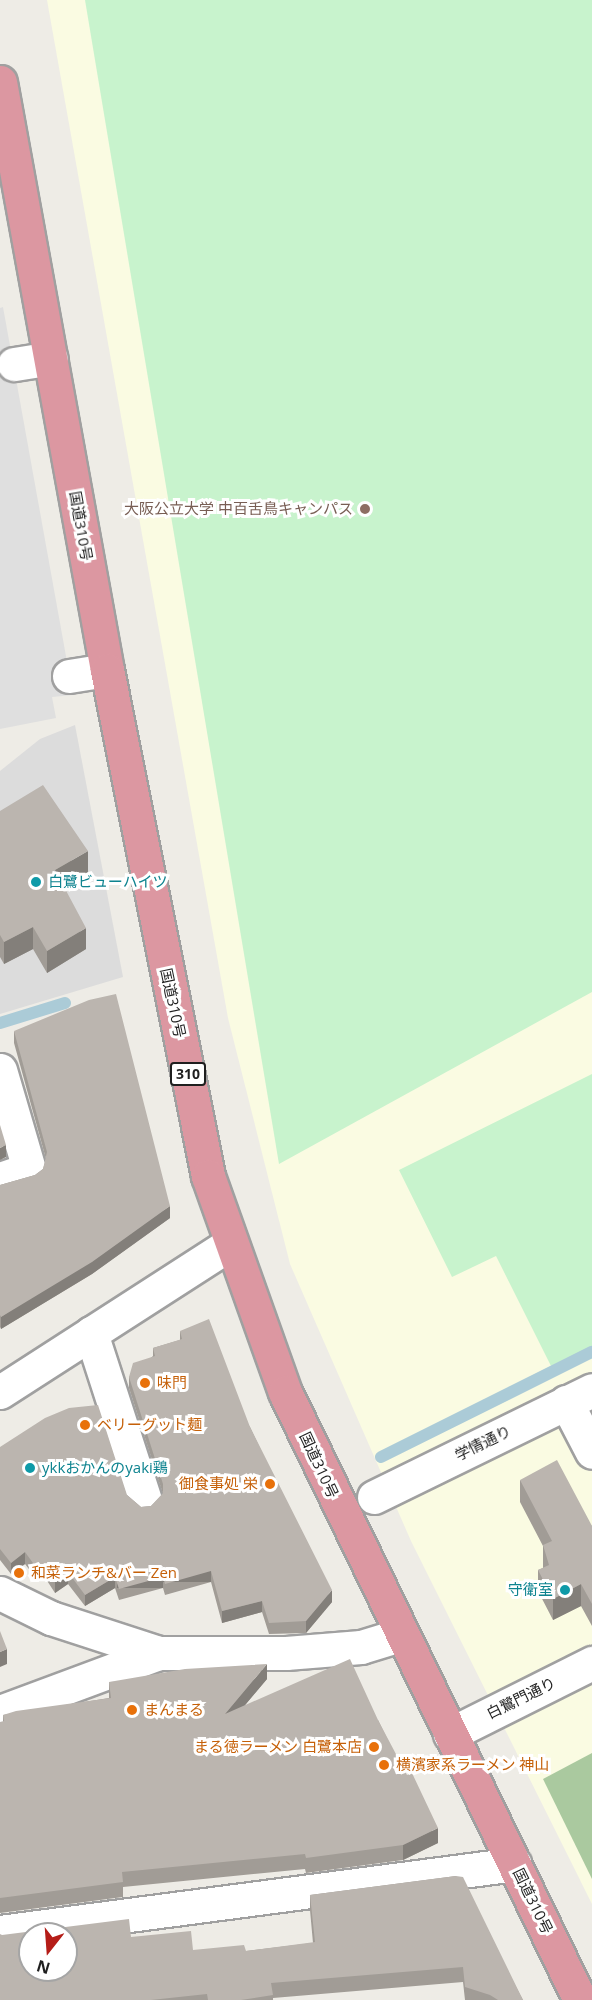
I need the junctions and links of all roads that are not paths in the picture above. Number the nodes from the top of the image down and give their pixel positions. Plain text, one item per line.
1 (0, 82) edge
2 (51, 358) junction
3 (14, 364) dead end
4 (108, 670) junction
5 (69, 676) dead end
6 (0, 1070) edge
7 (0, 1179) edge
8 (230, 1244) junction
9 (92, 1333) junction
10 (0, 1392) edge
11 (579, 1396) edge
12 (592, 1452) edge
13 (374, 1497) dead end
14 (145, 1500) dead end
15 (0, 1593) edge
16 (399, 1635) junction
17 (159, 1653) junction
18 (592, 1663) edge
19 (0, 1712) edge
20 (450, 1734) junction
21 (515, 1864) junction
22 (0, 1932) edge
23 (580, 2000) edge

1 - 2 highway, 国道310号 / 310
2 - 3 street
2 - 4 highway, 国道310号 / 310
4 - 5 street
4 - 8 highway, 国道310号 / 310
6 - 7 street
8 - 9 street
8 - 16 highway, 国道310号 / 310
9 - 10 street
9 - 14 street
11 - 12 street
11 - 13 street, 学情通り
15 - 17 street
16 - 17 street
16 - 20 highway, 国道310号 / 310
17 - 19 street
18 - 20 street, 白鷺門通り
20 - 21 highway, 国道310号 / 310
21 - 22 street
21 - 23 highway, 国道310号 / 310

